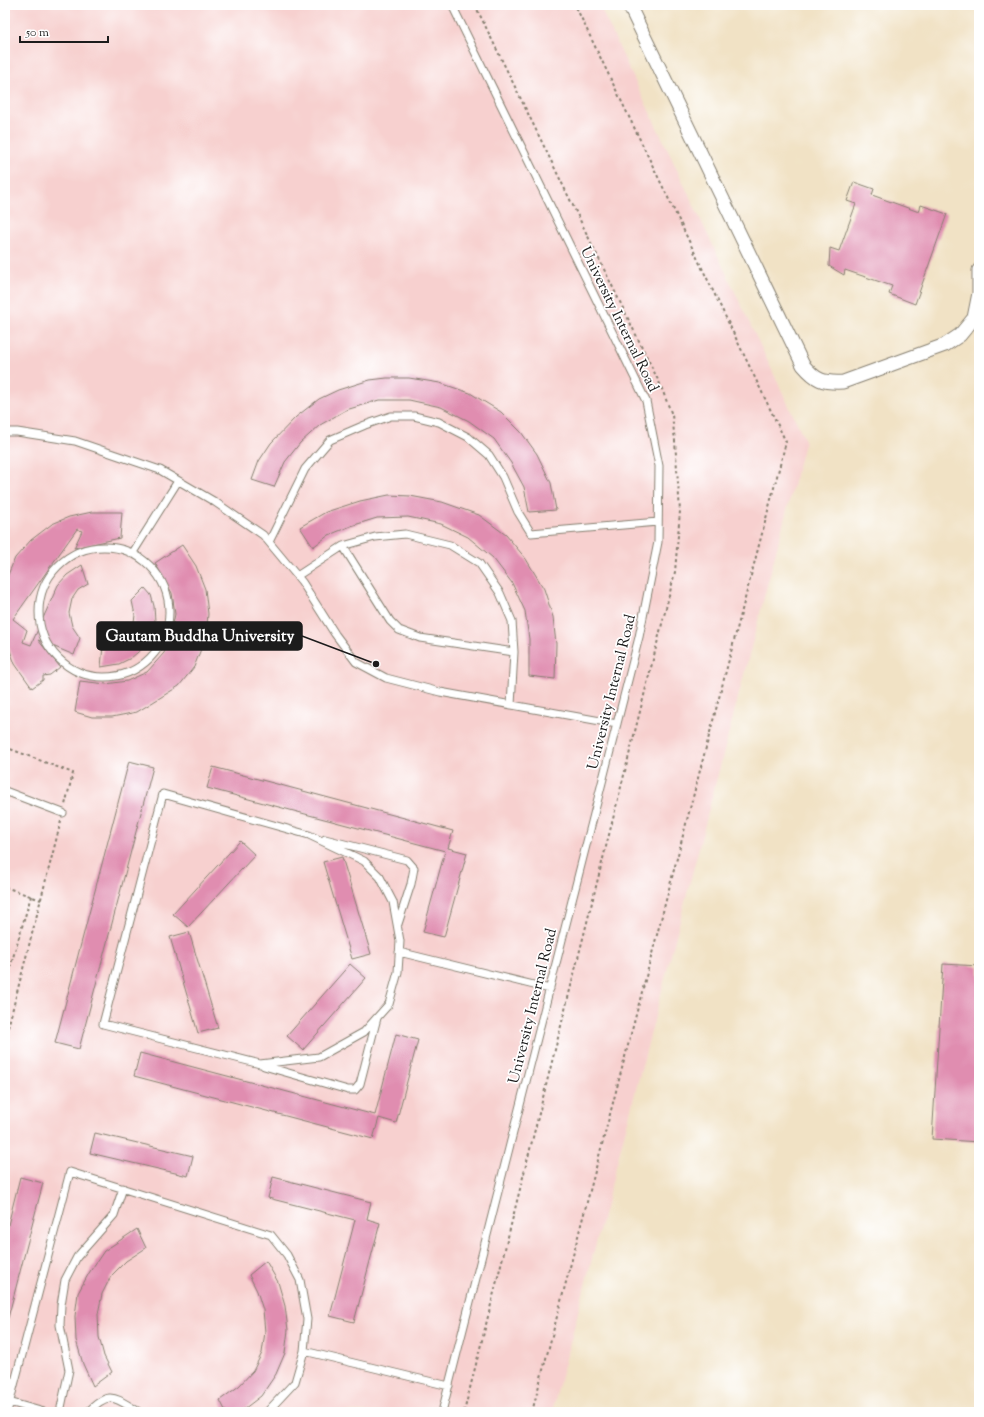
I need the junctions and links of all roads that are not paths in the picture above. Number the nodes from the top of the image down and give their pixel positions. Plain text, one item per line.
1 (452, 5) edge
2 (629, 5) edge
3 (979, 270) edge
4 (5, 432) edge
5 (178, 481) junction
6 (658, 522) junction
7 (269, 542) junction
8 (343, 546) junction
9 (132, 554) junction
10 (297, 576) junction
11 (514, 652) junction
12 (512, 705) junction
13 (617, 724) junction
14 (5, 791) edge
15 (63, 813) road end
16 (309, 835) junction
17 (398, 926) junction
18 (399, 952) junction
19 (550, 989) junction
20 (378, 1016) junction
21 (260, 1064) junction
22 (123, 1188) junction
23 (304, 1351) junction
24 (449, 1386) junction
25 (9, 1402) junction
26 (7, 1412) edge
27 (44, 1412) edge
28 (60, 1412) edge
29 (88, 1412) edge
30 (139, 1412) edge
31 (267, 1412) edge
32 (442, 1412) edge

1 - 6 lane, University Internal Road
2 - 3 street
4 - 5 lane
5 - 7 lane
5 - 9 lane
6 - 7 lane
6 - 13 lane, University Internal Road
7 - 10 lane
8 - 10 lane
8 - 11 lane
8 - 11 lane
9 - 9 lane
10 - 12 lane
11 - 12 lane
12 - 13 lane
13 - 19 lane, University Internal Road
14 - 15 lane
16 - 17 lane
16 - 17 lane
16 - 21 lane
17 - 18 lane
18 - 19 lane
18 - 20 lane
19 - 24 lane, University Internal Road
20 - 21 lane
20 - 21 lane
22 - 23 lane
22 - 25 lane
22 - 28 lane
23 - 24 lane
23 - 31 lane
24 - 32 lane, University Internal Road
25 - 26 lane
25 - 27 lane
29 - 30 lane

